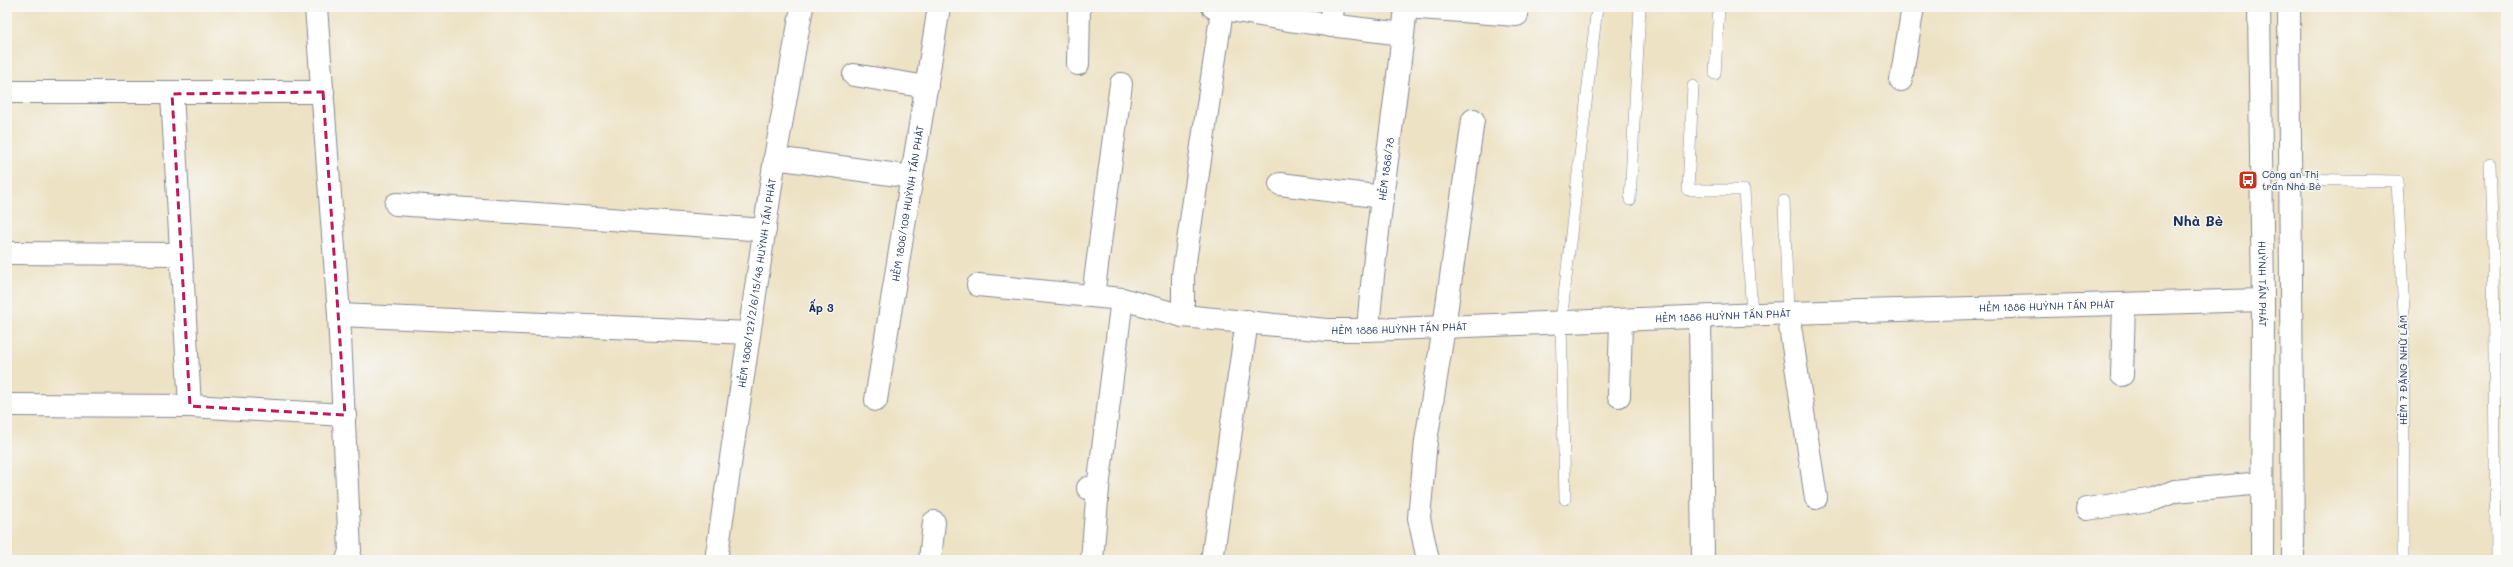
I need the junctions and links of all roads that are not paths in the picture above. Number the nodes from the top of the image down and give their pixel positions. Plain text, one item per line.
1 (316, 7) edge
2 (802, 7) edge
3 (939, 7) edge
4 (1079, 7) edge
5 (1406, 7) edge
6 (1598, 7) edge
7 (1640, 7) edge
8 (1718, 7) edge
9 (1913, 7) edge
10 (2259, 7) edge
11 (2289, 7) edge
12 (1218, 8) edge
13 (1517, 15) dead end
14 (1332, 16) edge
15 (1403, 34) junction
16 (1078, 64) dead end
17 (1715, 74) dead end
18 (854, 75) dead end
19 (1901, 80) dead end
20 (1121, 84) dead end
21 (1693, 86) dead end
22 (927, 87) junction
23 (7, 92) edge
24 (323, 92) junction
25 (172, 94) junction
26 (1473, 120) dead end
27 (775, 158) junction
28 (2490, 164) dead end
29 (912, 177) junction
30 (2290, 179) junction
31 (1280, 184) dead end
32 (1383, 197) junction
33 (1630, 200) dead end
34 (1784, 201) dead end
35 (396, 204) dead end
36 (765, 230) junction
37 (7, 253) edge
38 (181, 254) junction
39 (978, 285) dead end
40 (1093, 296) junction
41 (1122, 299) junction
42 (2263, 300) junction
43 (2124, 304) junction
44 (1788, 313) junction
45 (1752, 314) junction
46 (339, 315) junction
47 (1183, 316) junction
48 (1700, 317) junction
49 (1621, 320) junction
50 (1247, 321) junction
51 (1561, 322) junction
52 (1444, 327) junction
53 (1368, 330) junction
54 (749, 333) junction
55 (2122, 375) dead end
56 (1619, 396) dead end
57 (876, 400) dead end
58 (7, 405) edge
59 (190, 406) junction
60 (345, 415) junction
61 (2262, 483) junction
62 (1816, 498) dead end
63 (1565, 499) dead end
64 (2088, 509) dead end
65 (934, 522) dead end
66 (347, 560) edge
67 (716, 560) edge
68 (930, 560) edge
69 (1092, 560) edge
70 (1212, 560) edge
71 (1428, 560) edge
72 (1703, 560) edge
73 (2262, 560) edge
74 (2293, 560) edge
75 (2404, 560) edge
76 (2496, 560) edge

1 - 24 street
2 - 27 street, HẺM 1806/127/2/6/15/48 HUỲNH TẤN PHÁT
3 - 22 street, HẺM 1806/109 HUỲNH TẤN PHÁT
4 - 16 street
5 - 13 street
5 - 15 street, HẺM 1886/78
6 - 51 lane
7 - 33 lane
8 - 17 lane
9 - 19 street
10 - 42 street, HUỲNH TẤN PHÁT
11 - 30 street
12 - 14 street
12 - 47 street
14 - 15 street
15 - 32 street, HẺM 1886/78
18 - 22 street
20 - 40 street
21 - 45 lane
22 - 29 street, HẺM 1806/109 HUỲNH TẤN PHÁT
23 - 25 street
24 - 25 street
24 - 46 street
25 - 38 street
26 - 52 street
27 - 29 street
27 - 36 street, HẺM 1806/127/2/6/15/48 HUỲNH TẤN PHÁT
28 - 76 lane
29 - 57 street, HẺM 1806/109 HUỲNH TẤN PHÁT
30 - 74 street
30 - 75 lane, HẺM 7 ĐẶNG NHỮ LÂM
31 - 32 street
32 - 53 street, HẺM 1886/78
34 - 44 lane
35 - 36 street
36 - 54 street, HẺM 1806/127/2/6/15/48 HUỲNH TẤN PHÁT
37 - 38 street
38 - 59 street
39 - 40 street, HẺM 1886 HUỲNH TẤN PHÁT
40 - 41 street, HẺM 1886 HUỲNH TẤN PHÁT
41 - 47 street, HẺM 1886 HUỲNH TẤN PHÁT
41 - 69 street
42 - 43 street, HẺM 1886 HUỲNH TẤN PHÁT
42 - 61 street, HUỲNH TẤN PHÁT
43 - 44 street, HẺM 1886 HUỲNH TẤN PHÁT
43 - 55 street
44 - 45 street, HẺM 1886 HUỲNH TẤN PHÁT
44 - 62 street
45 - 48 street, HẺM 1886 HUỲNH TẤN PHÁT
46 - 54 street
46 - 60 street
47 - 50 street, HẺM 1886 HUỲNH TẤN PHÁT
48 - 49 street, HẺM 1886 HUỲNH TẤN PHÁT
48 - 72 street
49 - 51 street, HẺM 1886 HUỲNH TẤN PHÁT
49 - 56 street
50 - 53 street, HẺM 1886 HUỲNH TẤN PHÁT
50 - 70 street
51 - 52 street, HẺM 1886 HUỲNH TẤN PHÁT
51 - 63 lane
52 - 53 street, HẺM 1886 HUỲNH TẤN PHÁT
52 - 71 street
54 - 67 street, HẺM 1806/127/2/6/15/48 HUỲNH TẤN PHÁT
58 - 59 street
59 - 60 street
60 - 66 street
61 - 64 street
61 - 73 street, HUỲNH TẤN PHÁT
65 - 68 street

